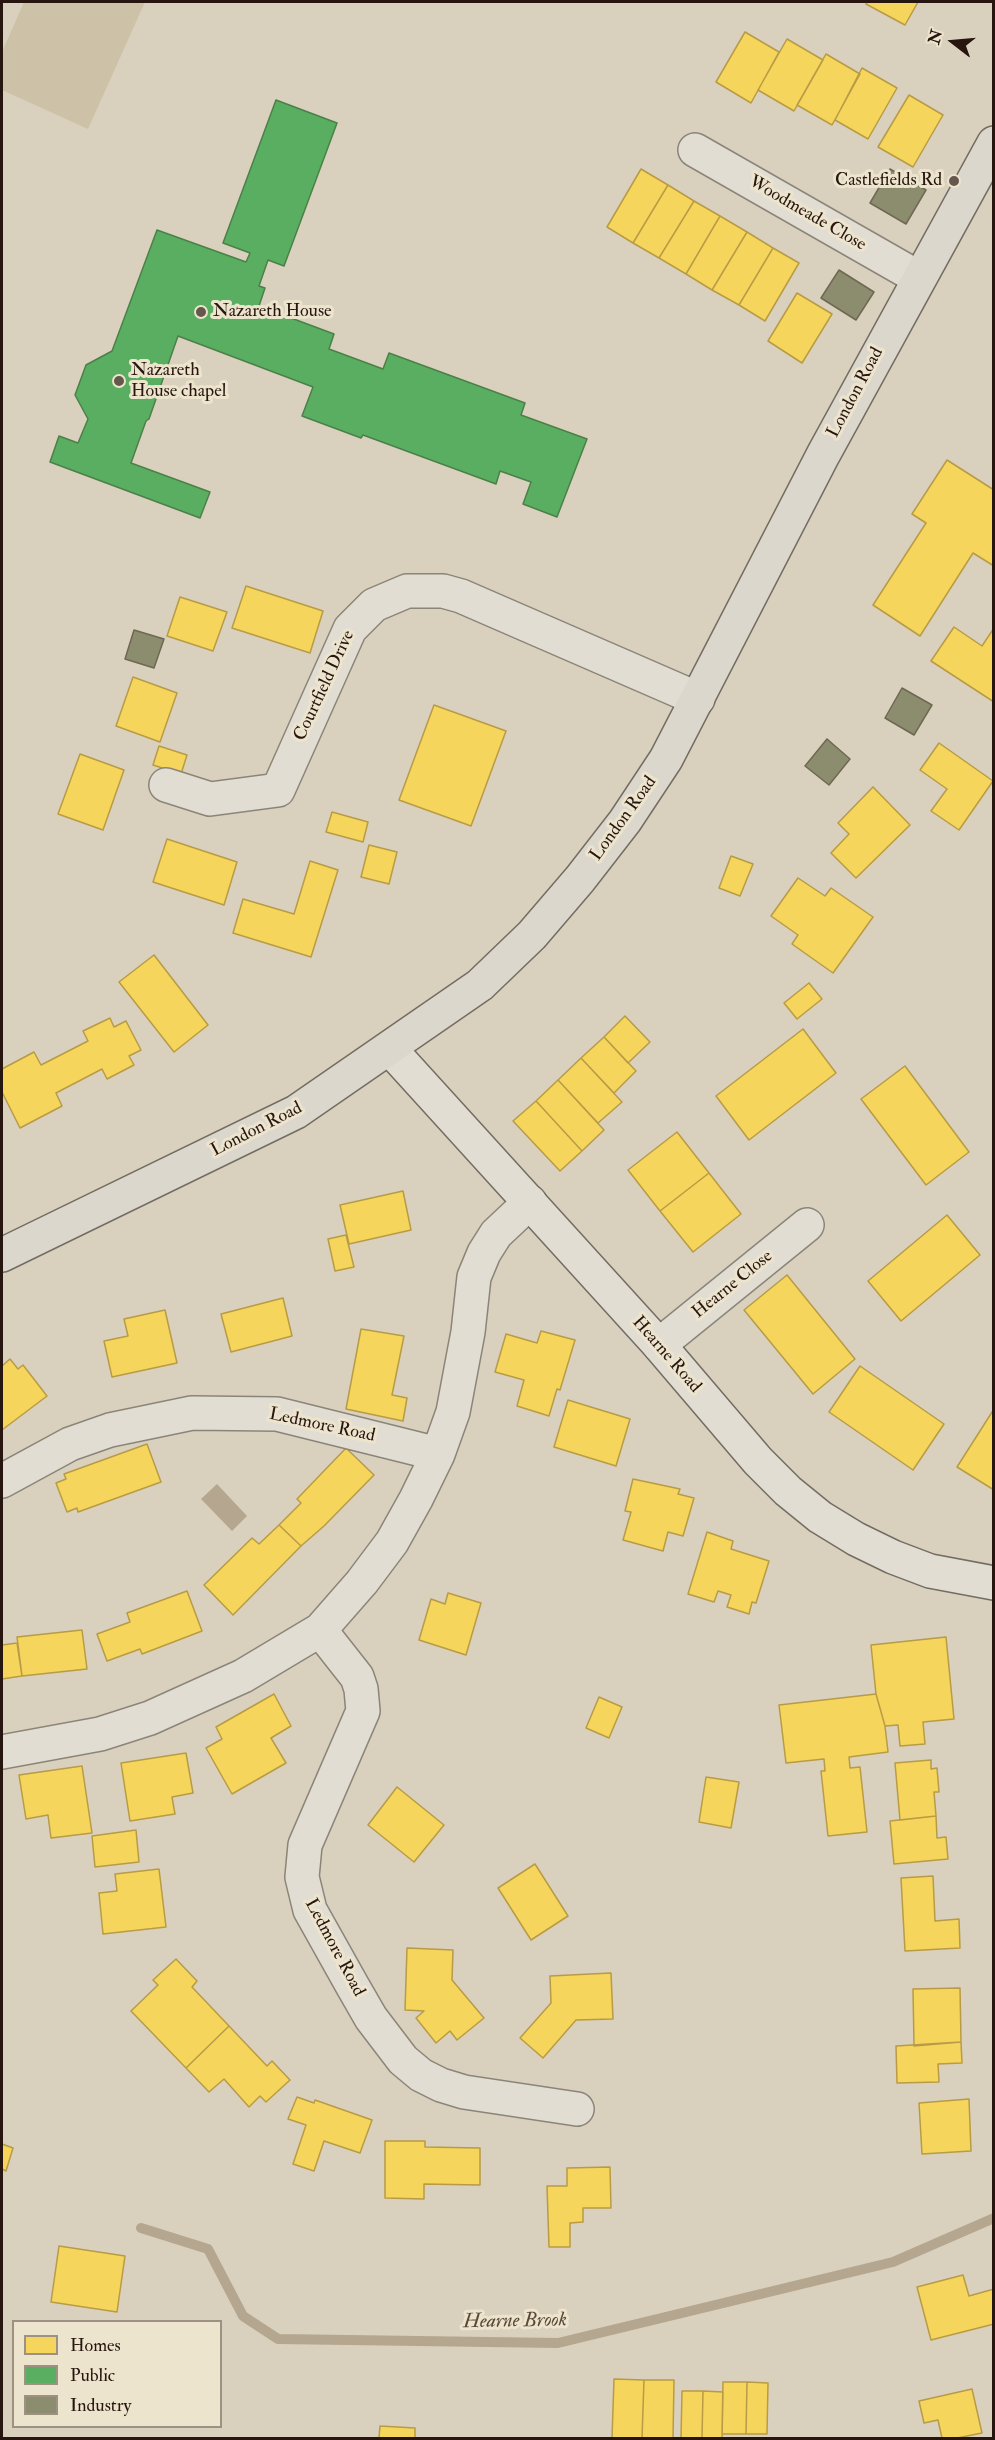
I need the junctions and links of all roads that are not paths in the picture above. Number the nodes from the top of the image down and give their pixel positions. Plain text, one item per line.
1 (993, 143) edge
2 (695, 150) dead end
3 (919, 278) junction
4 (698, 699) junction
5 (166, 785) dead end
6 (390, 1049) junction
7 (530, 1202) junction
8 (807, 1225) dead end
9 (2, 1255) edge
10 (659, 1345) junction
11 (438, 1454) junction
12 (2, 1481) edge
13 (993, 1583) edge
14 (320, 1630) junction
15 (2, 1752) edge
16 (577, 2109) dead end

1 - 3 highway, London Road
2 - 3 street, Woodmeade Close
3 - 4 highway, London Road
4 - 5 street, Courtfield Drive
4 - 6 highway, London Road
6 - 7 street, Hearne Road
6 - 9 highway, London Road
7 - 10 street, Hearne Road
7 - 11 street
8 - 10 street, Hearne Close
10 - 13 street, Hearne Road
11 - 12 street, Ledmore Road
11 - 14 street
14 - 15 street
14 - 16 street, Ledmore Road

